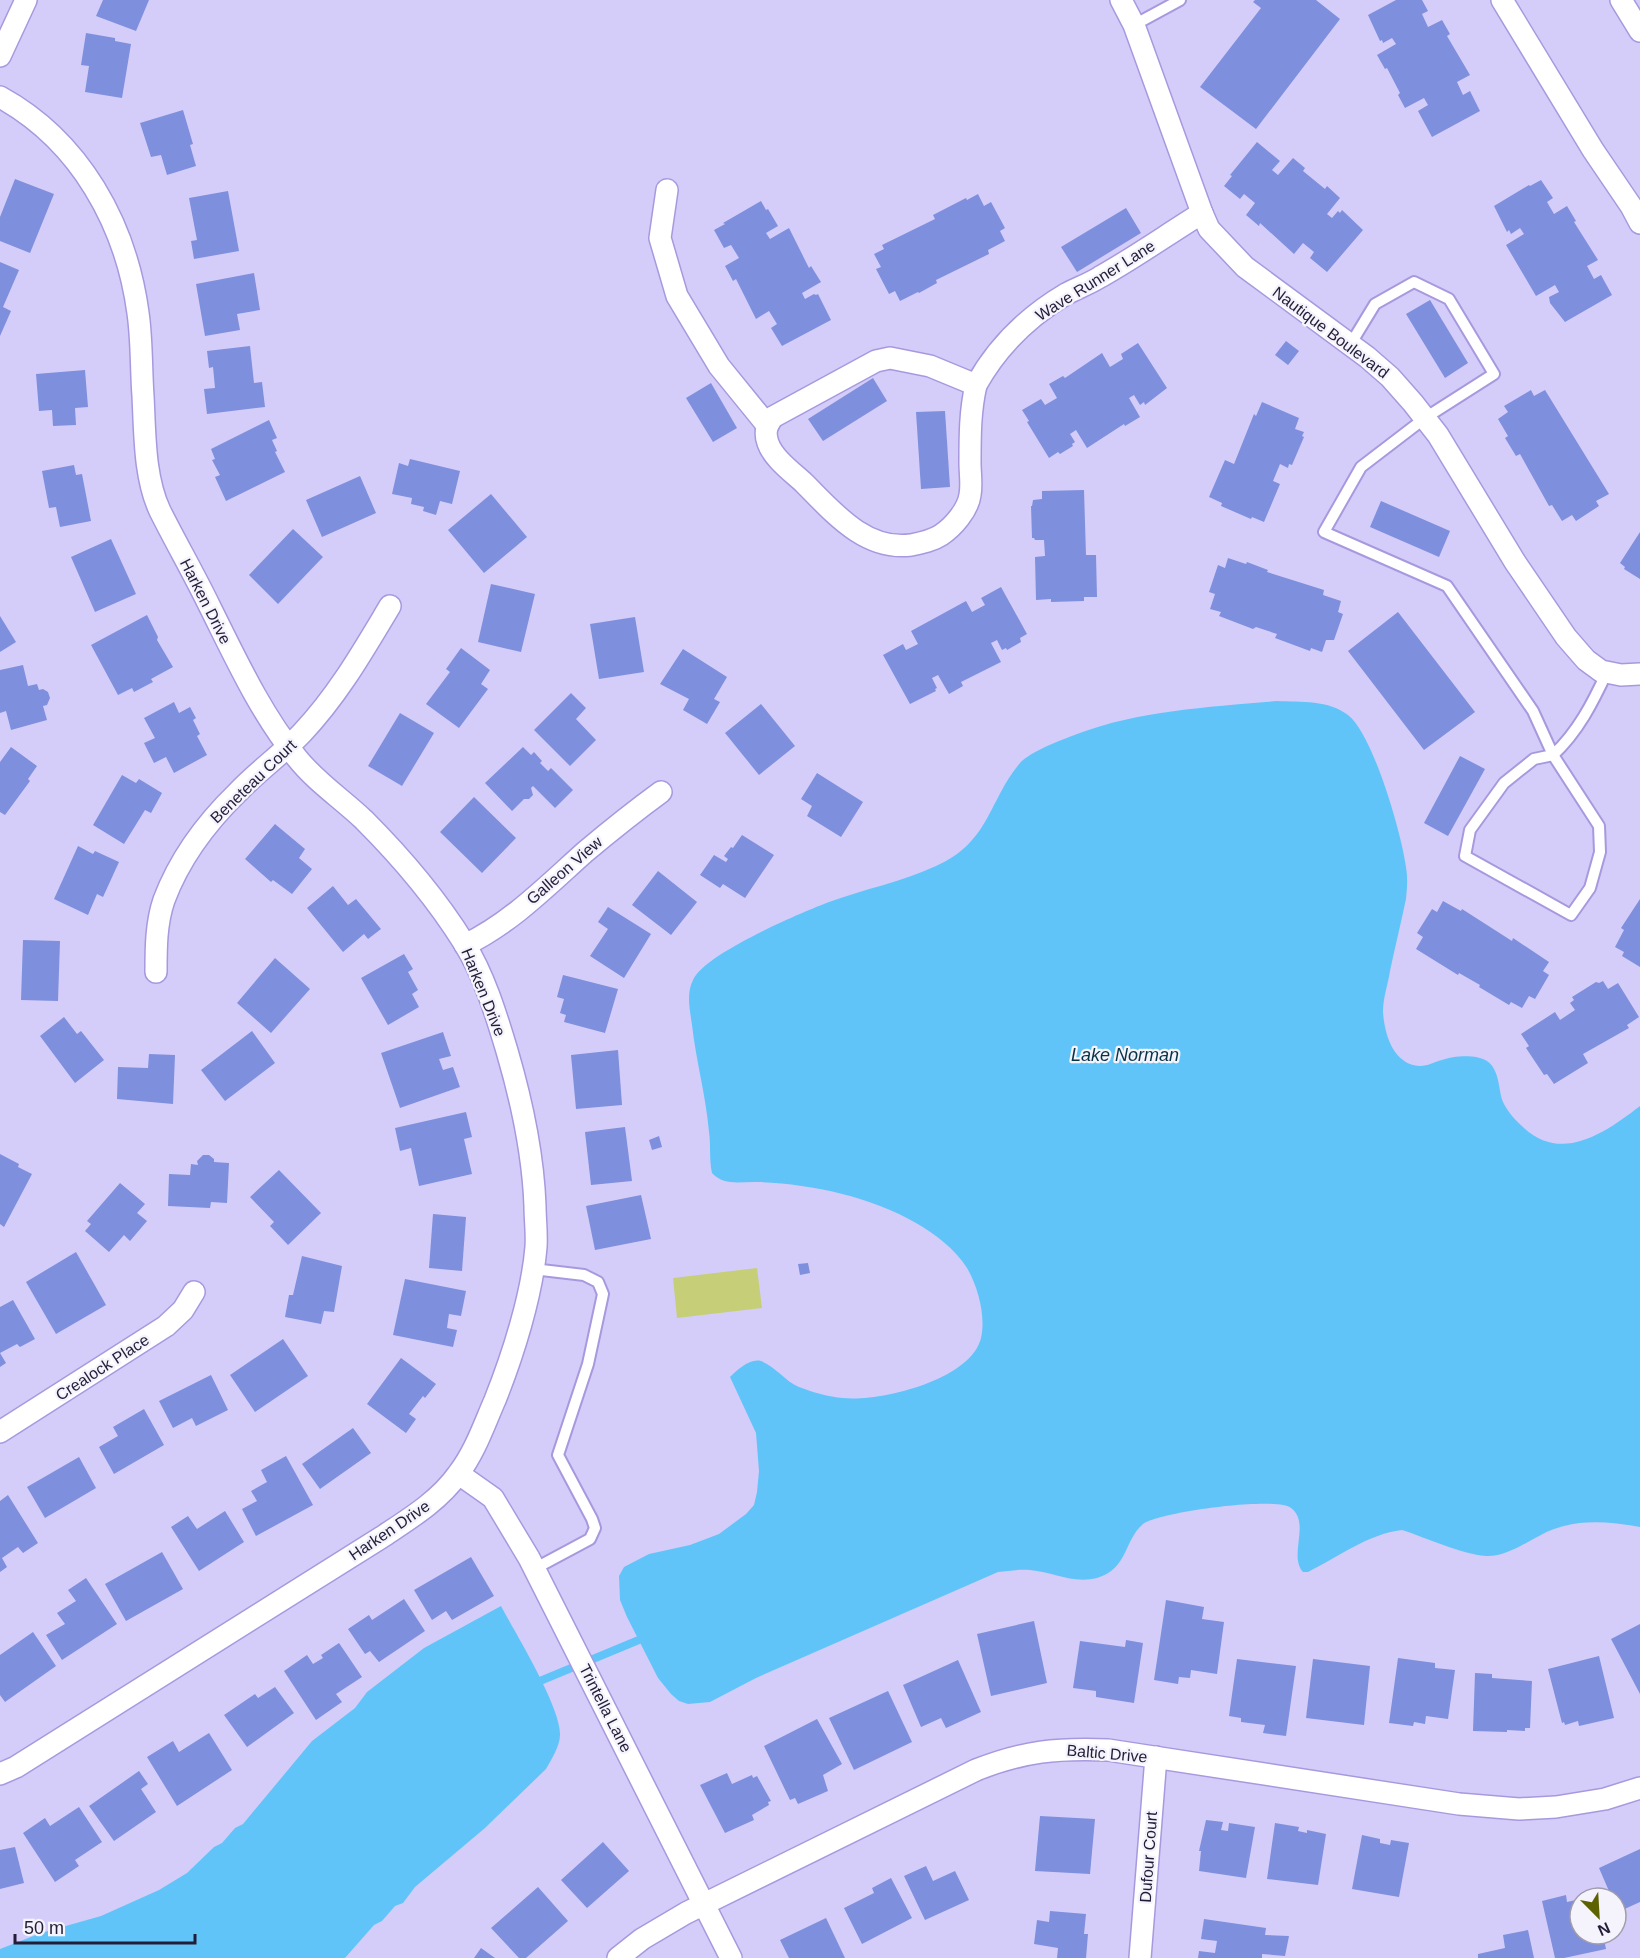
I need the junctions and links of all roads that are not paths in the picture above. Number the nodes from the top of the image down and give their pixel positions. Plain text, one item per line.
1 (26, 0) edge
2 (1121, 0) edge
3 (1180, 0) edge
4 (1502, 0) edge
5 (1621, 0) edge
6 (1134, 25) junction
7 (1640, 32) edge
8 (0, 56) edge
9 (0, 97) edge
10 (667, 190) dead end
11 (1202, 213) junction
12 (1640, 223) edge
13 (1350, 345) junction
14 (976, 385) junction
15 (1425, 418) junction
16 (767, 424) junction
17 (390, 606) dead end
18 (1607, 672) junction
19 (1640, 674) edge
20 (288, 746) junction
21 (1553, 755) junction
22 (661, 792) dead end
23 (465, 945) junction
24 (156, 972) dead end
25 (533, 1269) junction
26 (194, 1292) dead end
27 (0, 1432) edge
28 (459, 1473) junction
29 (534, 1569) junction
30 (1156, 1757) junction
31 (0, 1774) edge
32 (1640, 1788) edge
33 (704, 1906) junction
34 (618, 1958) edge
35 (731, 1958) edge
36 (1140, 1958) edge

1 - 8 street
2 - 6 street, Nautique Boulevard
3 - 6 lane
4 - 12 street
5 - 7 street
6 - 11 street, Nautique Boulevard
9 - 20 street, Harken Drive
10 - 16 street
11 - 13 street, Nautique Boulevard
11 - 14 street, Wave Runner Lane
13 - 15 street, Nautique Boulevard
13 - 15 lane
14 - 16 street
14 - 16 street, Wave Runner Lane
15 - 18 street, Nautique Boulevard
15 - 21 lane
17 - 20 street, Beneteau Court
18 - 19 street, Nautique Boulevard
18 - 21 lane
20 - 23 street, Harken Drive
20 - 24 street, Beneteau Court
21 - 21 lane
22 - 23 street, Galleon View
23 - 25 street, Harken Drive
25 - 28 street, Harken Drive
25 - 29 lane
26 - 27 street, Crealock Place
28 - 29 street, Trintella Lane
28 - 31 street, Harken Drive
29 - 33 street, Trintella Lane
30 - 32 street, Baltic Drive
30 - 33 street, Baltic Drive
30 - 36 street, Dufour Court
33 - 34 street, Baltic Drive
33 - 35 street, Trintella Lane

